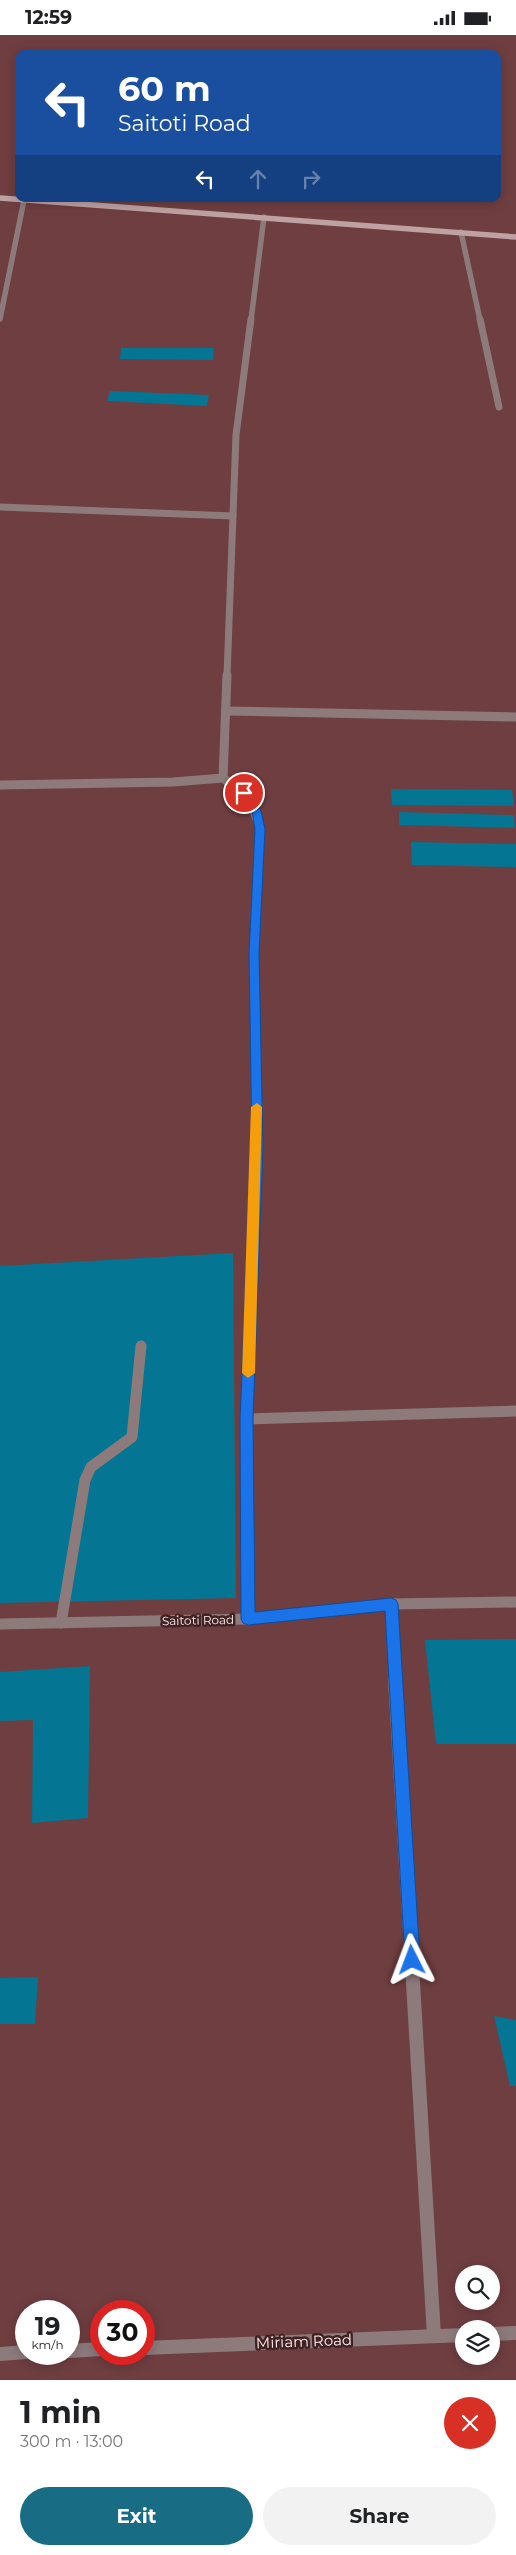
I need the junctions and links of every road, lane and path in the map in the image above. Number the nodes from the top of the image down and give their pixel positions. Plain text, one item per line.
1 (0, 198) edge
2 (15, 199) edge
3 (24, 202) edge
4 (52, 202) edge
5 (264, 217) junction
6 (461, 232) junction
7 (516, 237) edge
8 (0, 319) edge
9 (499, 407) dead end
10 (0, 507) edge
11 (233, 516) junction
12 (227, 711) junction
13 (516, 717) edge
14 (223, 778) junction
15 (0, 785) edge
16 (142, 1346) dead end
17 (516, 1411) edge
18 (246, 1419) junction
19 (516, 1602) edge
20 (391, 1604) junction
21 (248, 1619) junction
22 (61, 1623) junction
23 (0, 1624) edge
24 (516, 2333) edge
25 (500, 2334) edge
26 (455, 2335) edge
27 (434, 2336) junction
28 (155, 2348) edge
29 (0, 2353) edge
30 (15, 2353) edge

1 - 2 street
3 - 8 street
4 - 5 street
5 - 6 street
5 - 11 street
6 - 7 street
6 - 9 street
10 - 11 street
11 - 12 street
12 - 13 street
12 - 14 street
14 - 15 street
14 - 18 street
16 - 22 street
17 - 18 street
18 - 21 street
19 - 20 street, Saitoti Road
20 - 21 street, Saitoti Road
20 - 27 street
21 - 22 street, Saitoti Road
22 - 23 street, Saitoti Road
24 - 25 street
26 - 27 street, Miriam Road
27 - 28 street, Miriam Road
29 - 30 street

